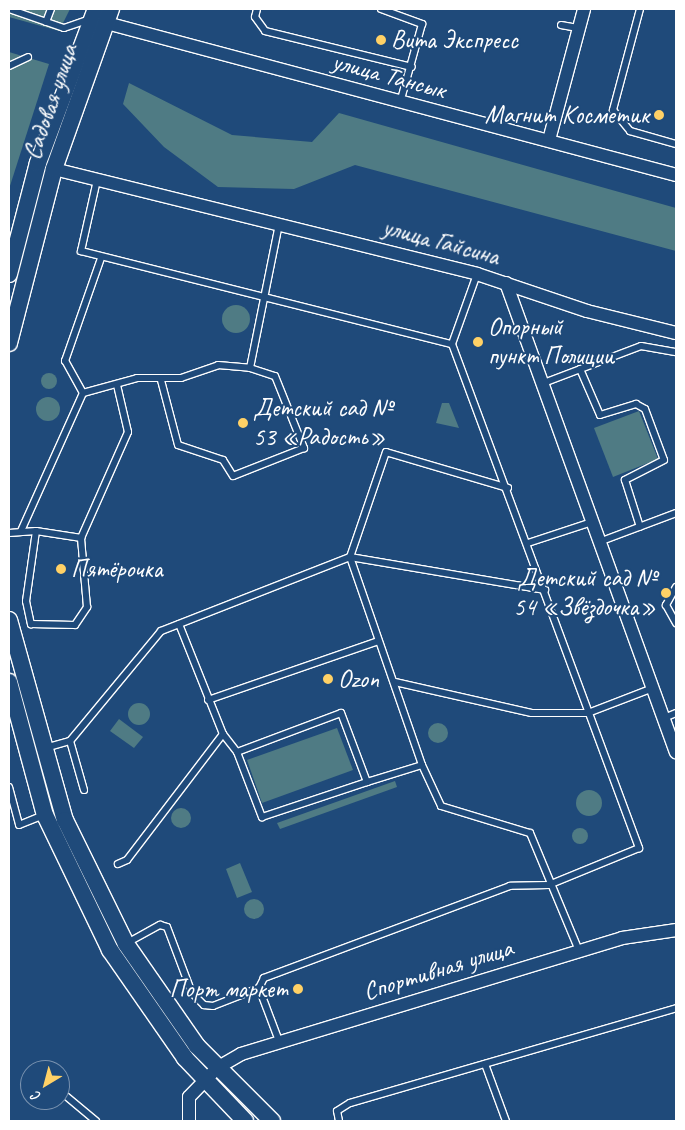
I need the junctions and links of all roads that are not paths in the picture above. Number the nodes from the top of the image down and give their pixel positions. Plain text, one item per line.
1 (9, 9) edge
2 (51, 9) edge
3 (257, 9) edge
4 (381, 9) edge
5 (584, 9) edge
6 (640, 9) edge
7 (101, 15) edge
8 (46, 22) junction
9 (561, 25) dead end
10 (578, 28) junction
11 (28, 57) dead end
12 (9, 66) edge
13 (412, 67) junction
14 (400, 102) junction
15 (549, 140) junction
16 (676, 144) edge
17 (54, 169) junction
18 (676, 174) edge
19 (97, 180) junction
20 (279, 223) junction
21 (101, 258) junction
22 (9, 274) edge
23 (477, 274) junction
24 (506, 283) junction
25 (264, 298) junction
26 (676, 333) edge
27 (9, 343) edge
28 (452, 344) junction
29 (676, 352) edge
30 (250, 368) junction
31 (580, 369) junction
32 (161, 380) junction
33 (117, 384) junction
34 (541, 384) junction
35 (83, 393) junction
36 (508, 488) junction
37 (676, 513) edge
38 (592, 522) junction
39 (640, 527) junction
40 (21, 530) junction
41 (36, 531) junction
42 (9, 533) edge
43 (81, 538) junction
44 (599, 542) junction
45 (528, 543) junction
46 (350, 557) junction
47 (676, 587) edge
48 (545, 590) junction
49 (9, 620) edge
50 (676, 623) edge
51 (178, 624) junction
52 (378, 642) junction
53 (9, 682) edge
54 (395, 682) junction
55 (653, 688) junction
56 (208, 700) junction
57 (588, 713) junction
58 (676, 713) edge
59 (664, 718) junction
60 (223, 734) junction
61 (70, 741) junction
62 (42, 749) junction
63 (237, 752) junction
64 (676, 752) edge
65 (422, 764) junction
66 (367, 782) junction
67 (9, 786) edge
68 (84, 790) dead end
69 (46, 815) junction
70 (118, 864) dead end
71 (549, 885) junction
72 (676, 930) edge
73 (126, 944) junction
74 (579, 951) junction
75 (259, 988) junction
76 (676, 1008) edge
77 (279, 1041) junction
78 (485, 1064) junction
79 (217, 1068) junction
80 (204, 1080) junction
81 (70, 1099) edge
82 (96, 1121) edge
83 (189, 1121) edge
84 (245, 1121) edge
85 (272, 1121) edge
86 (339, 1121) edge
87 (506, 1121) edge

1 - 8 lane
2 - 8 lane
3 - 13 lane
4 - 13 lane
5 - 10 street
6 - 16 lane
7 - 8 lane
7 - 14 street, улица Тансык
7 - 17 street, Садовая улица
7 - 22 street, Садовая улица
9 - 10 lane
10 - 15 street
11 - 12 lane
13 - 14 lane
14 - 15 street, улица Тансык
15 - 18 street, улица Тансык
17 - 19 street, улица Гайсина
17 - 27 street, Садовая улица
19 - 20 street, улица Гайсина
19 - 21 lane
20 - 23 street, улица Гайсина
20 - 25 lane
21 - 25 lane
21 - 35 lane
23 - 24 street, улица Гайсина
23 - 28 lane
24 - 26 street
24 - 34 street, улица Гайсина
25 - 28 lane
25 - 30 lane
28 - 36 lane
29 - 31 lane
30 - 32 lane
30 - 32 lane
31 - 34 lane
31 - 39 lane
32 - 33 lane
33 - 35 lane
33 - 43 lane
34 - 38 street, улица Гайсина
35 - 40 lane
36 - 45 lane
36 - 46 lane
37 - 39 lane
38 - 44 street, улица Гайсина
38 - 45 lane
39 - 44 lane
40 - 41 lane
40 - 42 lane
41 - 43 lane
41 - 43 lane
44 - 55 street, улица Гайсина
45 - 48 lane
46 - 48 lane
46 - 51 lane
46 - 52 lane
47 - 50 lane
48 - 57 lane
49 - 62 street
51 - 56 lane
51 - 61 lane
52 - 54 lane
52 - 56 lane
53 - 69 street
54 - 57 lane
54 - 65 lane
55 - 57 lane
55 - 59 street, улица Гайсина
56 - 60 lane
57 - 71 lane
58 - 59 lane
59 - 64 street, улица Гайсина
60 - 63 lane
60 - 70 lane
61 - 62 lane
61 - 68 lane
62 - 73 street
63 - 66 lane
63 - 66 lane
65 - 66 lane
65 - 71 lane
67 - 69 lane
69 - 80 street
71 - 74 lane
71 - 75 lane
72 - 74 street, Спортивная улица
73 - 75 lane
73 - 79 street
74 - 77 street, Спортивная улица
75 - 77 lane
76 - 78 lane
77 - 79 street, Спортивная улица
78 - 86 lane
78 - 87 lane
79 - 80 street, Спортивная улица
79 - 85 street
80 - 83 street, Спортивная улица
80 - 84 street
81 - 82 lane

